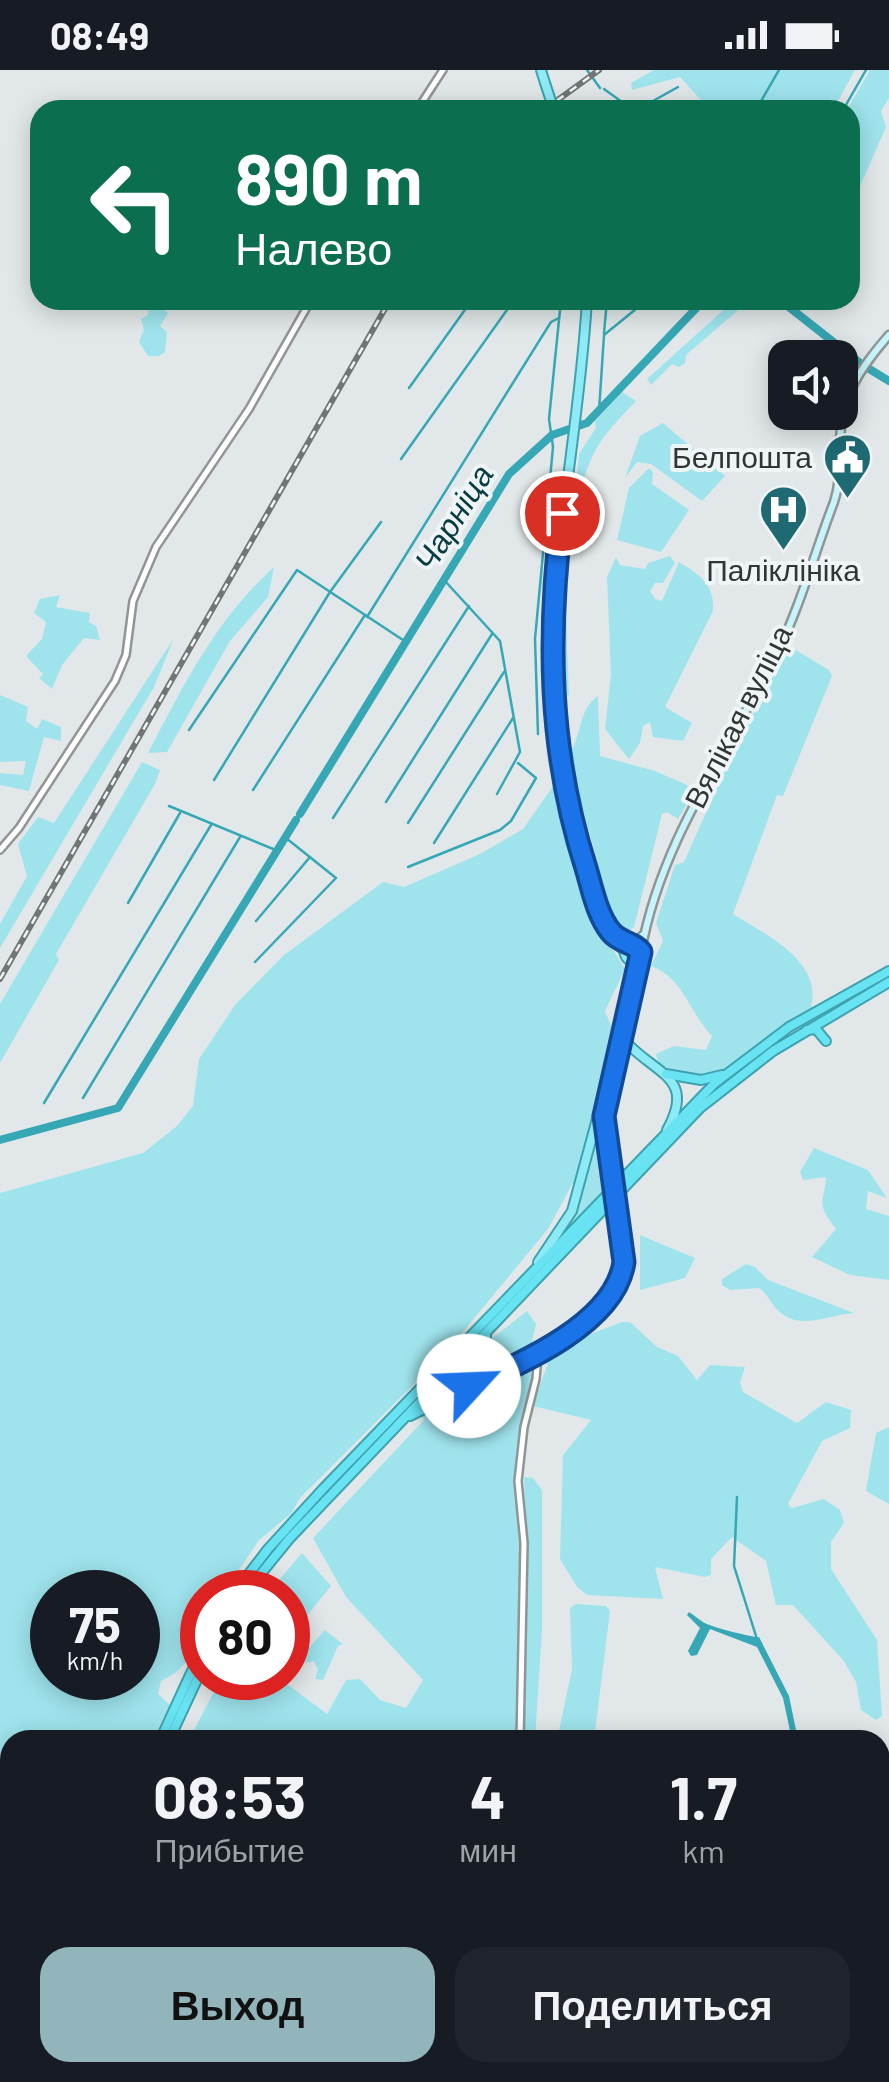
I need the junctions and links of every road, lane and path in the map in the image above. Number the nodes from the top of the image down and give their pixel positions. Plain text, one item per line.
1 (443, 70) edge
2 (540, 70) edge
3 (424, 100) edge
4 (551, 100) edge
5 (305, 310) edge
6 (586, 310) edge
7 (889, 336) edge
8 (0, 850) edge
9 (644, 935) junction
10 (629, 951) junction
11 (640, 954) junction
12 (889, 972) edge
13 (889, 982) edge
14 (633, 986) junction
15 (835, 1012) junction
16 (798, 1034) junction
17 (628, 1049) junction
18 (726, 1073) junction
19 (666, 1074) junction
20 (607, 1088) junction
21 (666, 1130) junction
22 (533, 1270) junction
23 (494, 1324) junction
24 (538, 1353) junction
25 (510, 1367) junction
26 (398, 1424) junction
27 (254, 1570) edge
28 (264, 1570) edge
29 (180, 1696) edge
30 (188, 1700) edge
31 (165, 1730) edge
32 (174, 1730) edge
33 (520, 1730) edge

1 - 3 street
2 - 4 main road, bridge
5 - 8 street
6 - 10 main road
7 - 9 main road, Вялікая вуліца
9 - 10 main road
9 - 11 main road, Вялікая вуліца
10 - 11 main road
10 - 11 main road
10 - 14 main road
11 - 14 main road
12 - 18 highway
13 - 15 highway
14 - 17 main road
15 - 16 highway
15 - 16 highway
16 - 23 highway
17 - 19 main road
17 - 20 main road
18 - 19 highway
18 - 21 highway
19 - 21 main road
20 - 22 main road
20 - 24 main road, bridge
21 - 22 highway
22 - 27 highway
23 - 25 main road
23 - 26 highway
24 - 25 main road
24 - 33 street
25 - 26 highway
26 - 28 highway
29 - 31 highway
30 - 32 highway

